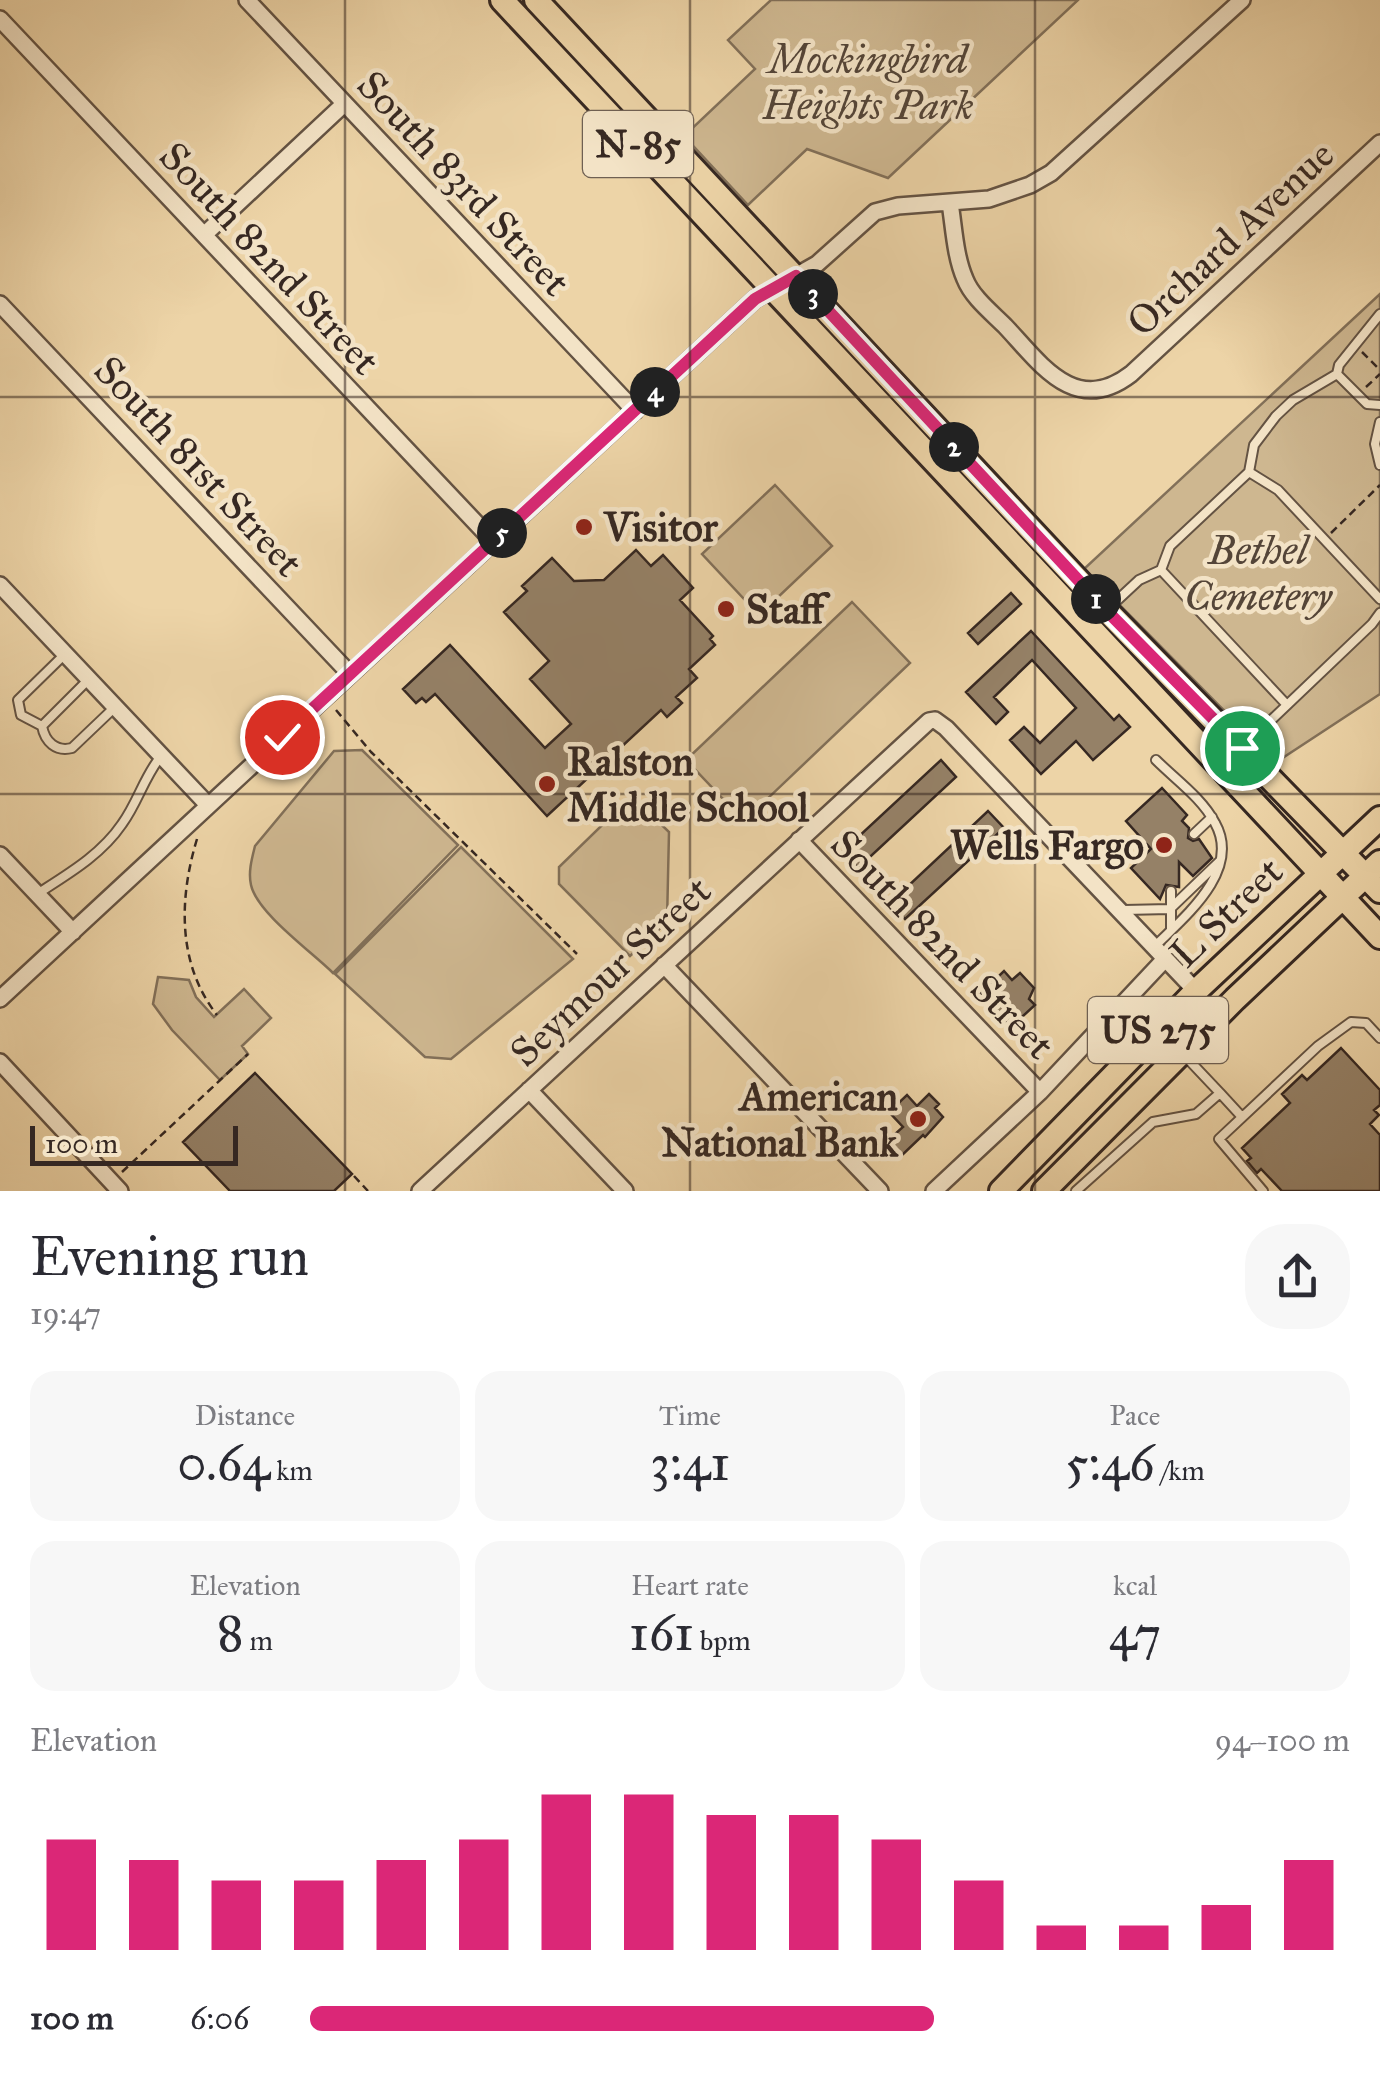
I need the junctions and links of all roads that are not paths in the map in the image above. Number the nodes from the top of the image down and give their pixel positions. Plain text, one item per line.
1 (247, 0) edge
2 (502, 0) edge
3 (536, 0) edge
4 (1242, 0) edge
5 (0, 20) edge
6 (344, 104) junction
7 (1380, 143) edge
8 (950, 203) junction
9 (204, 235) junction
10 (796, 276) junction
11 (774, 289) junction
12 (0, 304) edge
13 (1380, 314) edge
14 (1338, 374) junction
15 (1380, 405) edge
16 (635, 411) junction
17 (1380, 422) edge
18 (1380, 465) edge
19 (1249, 472) junction
20 (493, 542) junction
21 (1161, 570) junction
22 (0, 585) edge
23 (1380, 599) edge
24 (1106, 610) junction
25 (1380, 613) edge
26 (65, 654) junction
27 (350, 674) junction
28 (89, 679) junction
29 (1287, 705) junction
30 (115, 707) junction
31 (42, 726) junction
32 (1242, 748) junction
33 (161, 756) junction
34 (1156, 760) dead end
35 (208, 806) junction
36 (1212, 817) junction
37 (1380, 818) edge
38 (1194, 834) dead end
39 (799, 840) junction
40 (1343, 852) junction
41 (0, 856) edge
42 (1220, 861) junction
43 (1320, 874) junction
44 (1375, 876) edge
45 (1171, 891) dead end
46 (37, 894) junction
47 (1342, 898) junction
48 (1170, 909) junction
49 (1120, 910) junction
50 (1171, 930) junction
51 (73, 932) junction
52 (1380, 938) edge
53 (1160, 953) junction
54 (664, 965) junction
55 (1196, 992) junction
56 (0, 999) edge
57 (1380, 1038) edge
58 (1182, 1053) junction
59 (0, 1062) edge
60 (529, 1090) junction
61 (1040, 1092) junction
62 (1220, 1094) junction
63 (1242, 1117) junction
64 (120, 1191) edge
65 (420, 1191) edge
66 (625, 1191) edge
67 (880, 1191) edge
68 (934, 1191) edge
69 (1001, 1191) edge
70 (1044, 1191) edge
71 (1076, 1191) edge
72 (1263, 1191) edge

1 - 6 street, South 83rd Street
2 - 11 main road, N-85
3 - 10 main road, N-85
4 - 8 street
5 - 9 street, South 82nd Street
6 - 9 street
6 - 16 street, South 83rd Street
7 - 8 street, Orchard Avenue
8 - 10 street
9 - 20 street, South 82nd Street
10 - 11 street
10 - 24 main road, N-85
11 - 16 street
11 - 43 main road, N-85
12 - 27 street, South 81st Street
13 - 14 lane
14 - 15 lane
14 - 19 lane
16 - 20 street
17 - 18 lane
19 - 21 lane
19 - 23 lane
20 - 27 street
21 - 24 lane
21 - 29 lane
22 - 26 street
24 - 32 main road, N-85
25 - 29 lane
26 - 28 street
26 - 31 lane
27 - 35 street
28 - 30 street
28 - 31 lane
29 - 32 lane
30 - 31 lane
30 - 33 street
32 - 40 main road, N-85
33 - 35 street
33 - 46 lane
34 - 36 lane
35 - 51 street
36 - 38 lane
36 - 42 lane
37 - 40 main road, L Street / US 275
39 - 49 street, Seymour Street
39 - 54 street, Seymour Street
39 - 61 street, South 82nd Street
40 - 43 main road, L Street / US 275
40 - 44 main road, N-85
41 - 46 street
42 - 48 lane
42 - 50 lane
43 - 47 main road, N-85
43 - 55 main road, L Street / US 275
44 - 47 main road, L Street / US 275
45 - 48 lane
46 - 51 street
47 - 52 main road
47 - 58 main road, L Street / US 275
48 - 49 lane
48 - 50 lane
49 - 53 street
50 - 53 lane
51 - 56 street
53 - 55 street
53 - 61 street
54 - 60 street, Seymour Street
54 - 67 street
55 - 69 main road, L Street / US 275
57 - 63 lane
58 - 62 lane
58 - 70 main road, L Street / US 275
59 - 64 street
60 - 65 street, Seymour Street
60 - 66 street
61 - 68 street
62 - 63 lane
62 - 71 lane
63 - 72 lane

